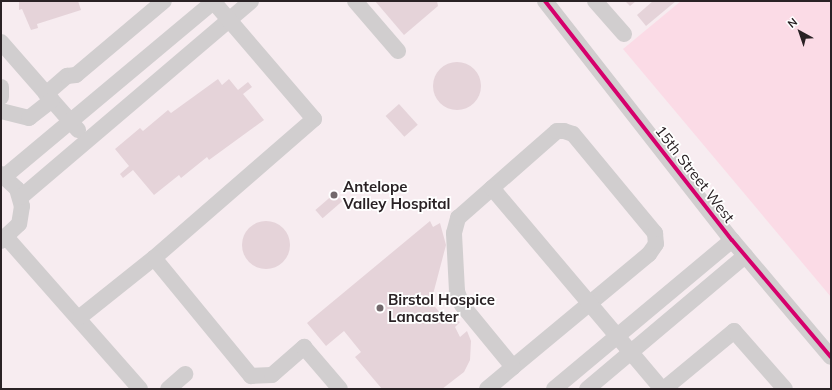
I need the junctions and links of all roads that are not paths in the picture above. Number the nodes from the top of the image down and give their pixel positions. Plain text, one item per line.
1 (164, 1) edge
2 (213, 1) edge
3 (251, 1) edge
4 (355, 1) edge
5 (545, 1) edge
6 (596, 1) edge
7 (558, 8) edge
8 (229, 19) junction
9 (624, 34) dead end
10 (1, 42) edge
11 (398, 51) dead end
12 (1, 87) edge
13 (1, 97) edge
14 (49, 97) junction
15 (1, 111) edge
16 (70, 121) junction
17 (86, 139) junction
18 (3, 175) edge
19 (492, 188) junction
20 (21, 198) junction
21 (4, 239) edge
22 (732, 240) junction
23 (745, 256) junction
24 (154, 258) junction
25 (590, 304) junction
26 (80, 317) junction
27 (617, 336) junction
28 (632, 352) junction
29 (831, 357) edge
30 (514, 367) junction
31 (185, 374) dead end
32 (140, 389) edge
33 (168, 389) edge
34 (340, 389) edge
35 (487, 389) edge
36 (554, 389) edge
37 (587, 389) edge
38 (663, 389) edge
39 (785, 389) edge

1 - 14 street
2 - 8 street
2 - 16 street
3 - 8 street
4 - 11 street
5 - 7 street, 15th Street West
6 - 9 street
7 - 22 street, 15th Street West
8 - 17 street
8 - 24 street
10 - 14 street
12 - 13 street
14 - 15 street
14 - 16 street
16 - 17 street
16 - 18 street
17 - 20 street
18 - 20 street
19 - 25 street
19 - 25 street
19 - 30 street
20 - 21 street
21 - 26 street
22 - 23 street, 15th Street West
22 - 27 street
23 - 28 street
23 - 29 street, 15th Street West
24 - 26 street
24 - 34 street
25 - 27 street
25 - 30 street
26 - 32 street
27 - 28 street
27 - 36 street
28 - 37 street
28 - 38 street
30 - 35 street
31 - 33 street
38 - 39 street

